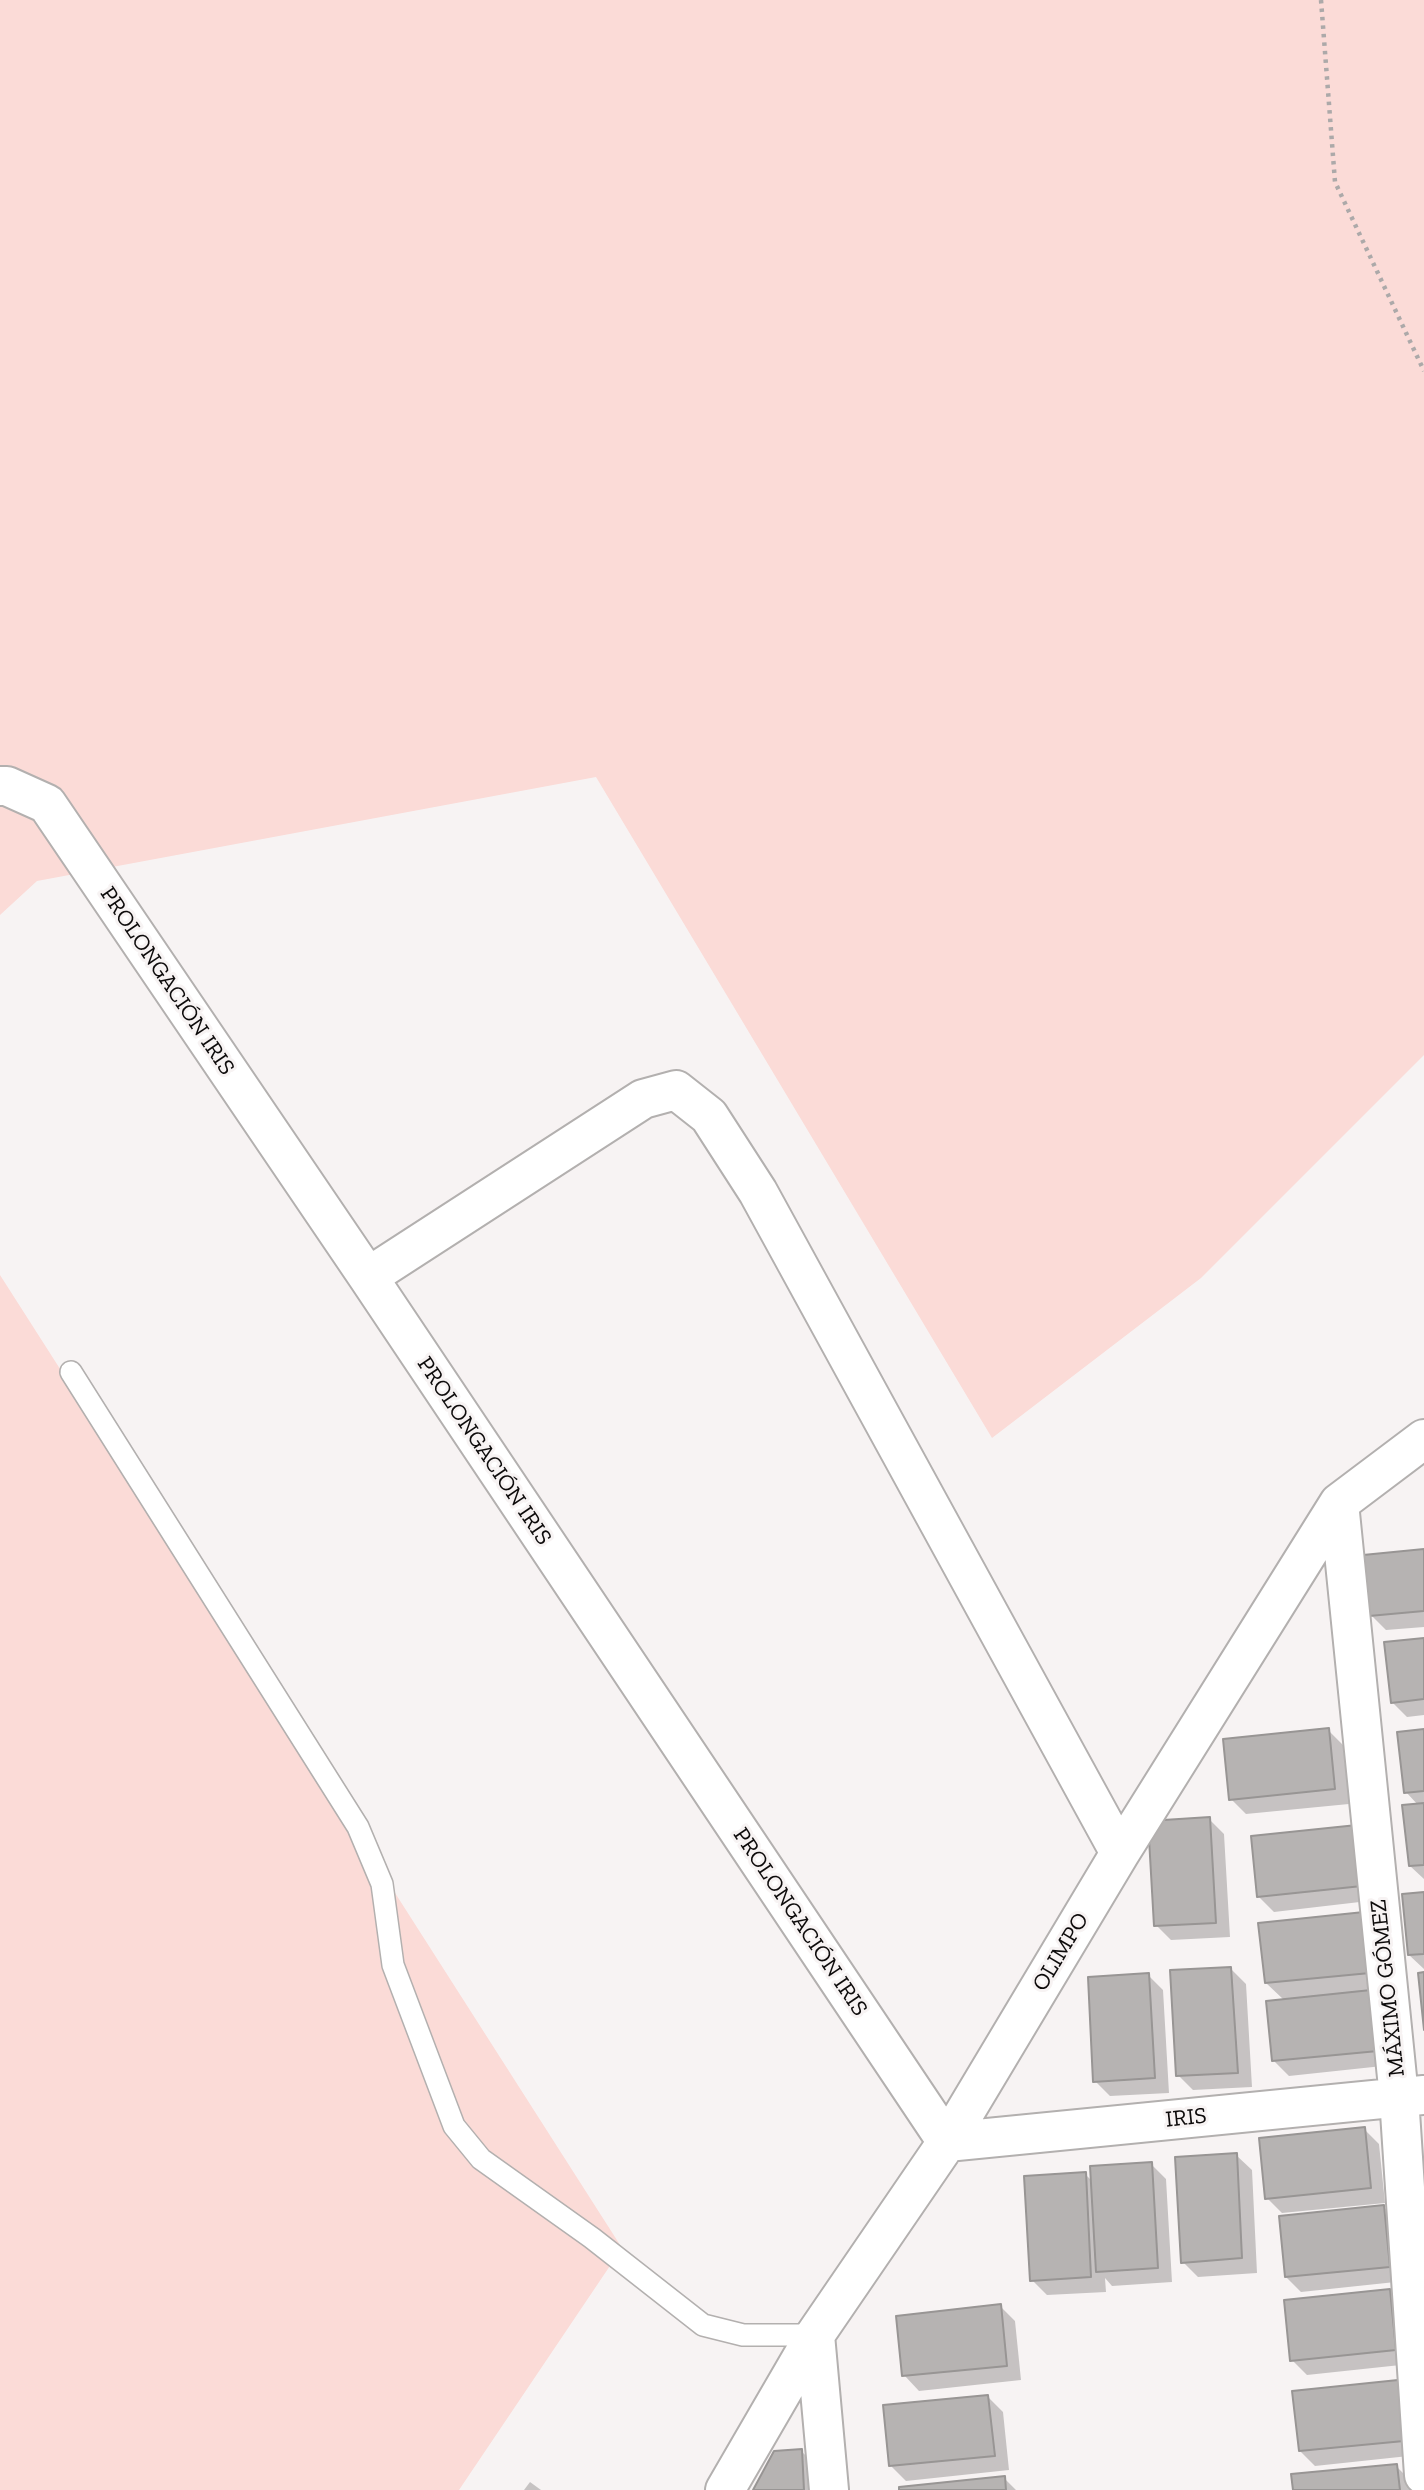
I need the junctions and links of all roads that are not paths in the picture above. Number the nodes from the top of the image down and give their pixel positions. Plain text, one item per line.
1 (0, 786) edge
2 (368, 1278) junction
3 (71, 1373) dead end
4 (1424, 1439) edge
5 (1339, 1503) junction
6 (1120, 1853) junction
7 (1412, 2096) edge
8 (947, 2142) junction
9 (815, 2335) junction
10 (1424, 2475) edge
11 (725, 2490) edge
12 (829, 2490) edge

1 - 2 street, PROLONGACIÓN IRIS
2 - 6 street
2 - 8 street, PROLONGACIÓN IRIS
3 - 9 lane
4 - 5 street, OLIMPO
5 - 6 street, OLIMPO
5 - 7 street, MÁXIMO GÓMEZ
6 - 8 street, OLIMPO
7 - 8 street, IRIS
7 - 10 street, MÁXIMO GÓMEZ
8 - 9 street, OLIMPO
9 - 11 street, OLIMPO
9 - 12 street

